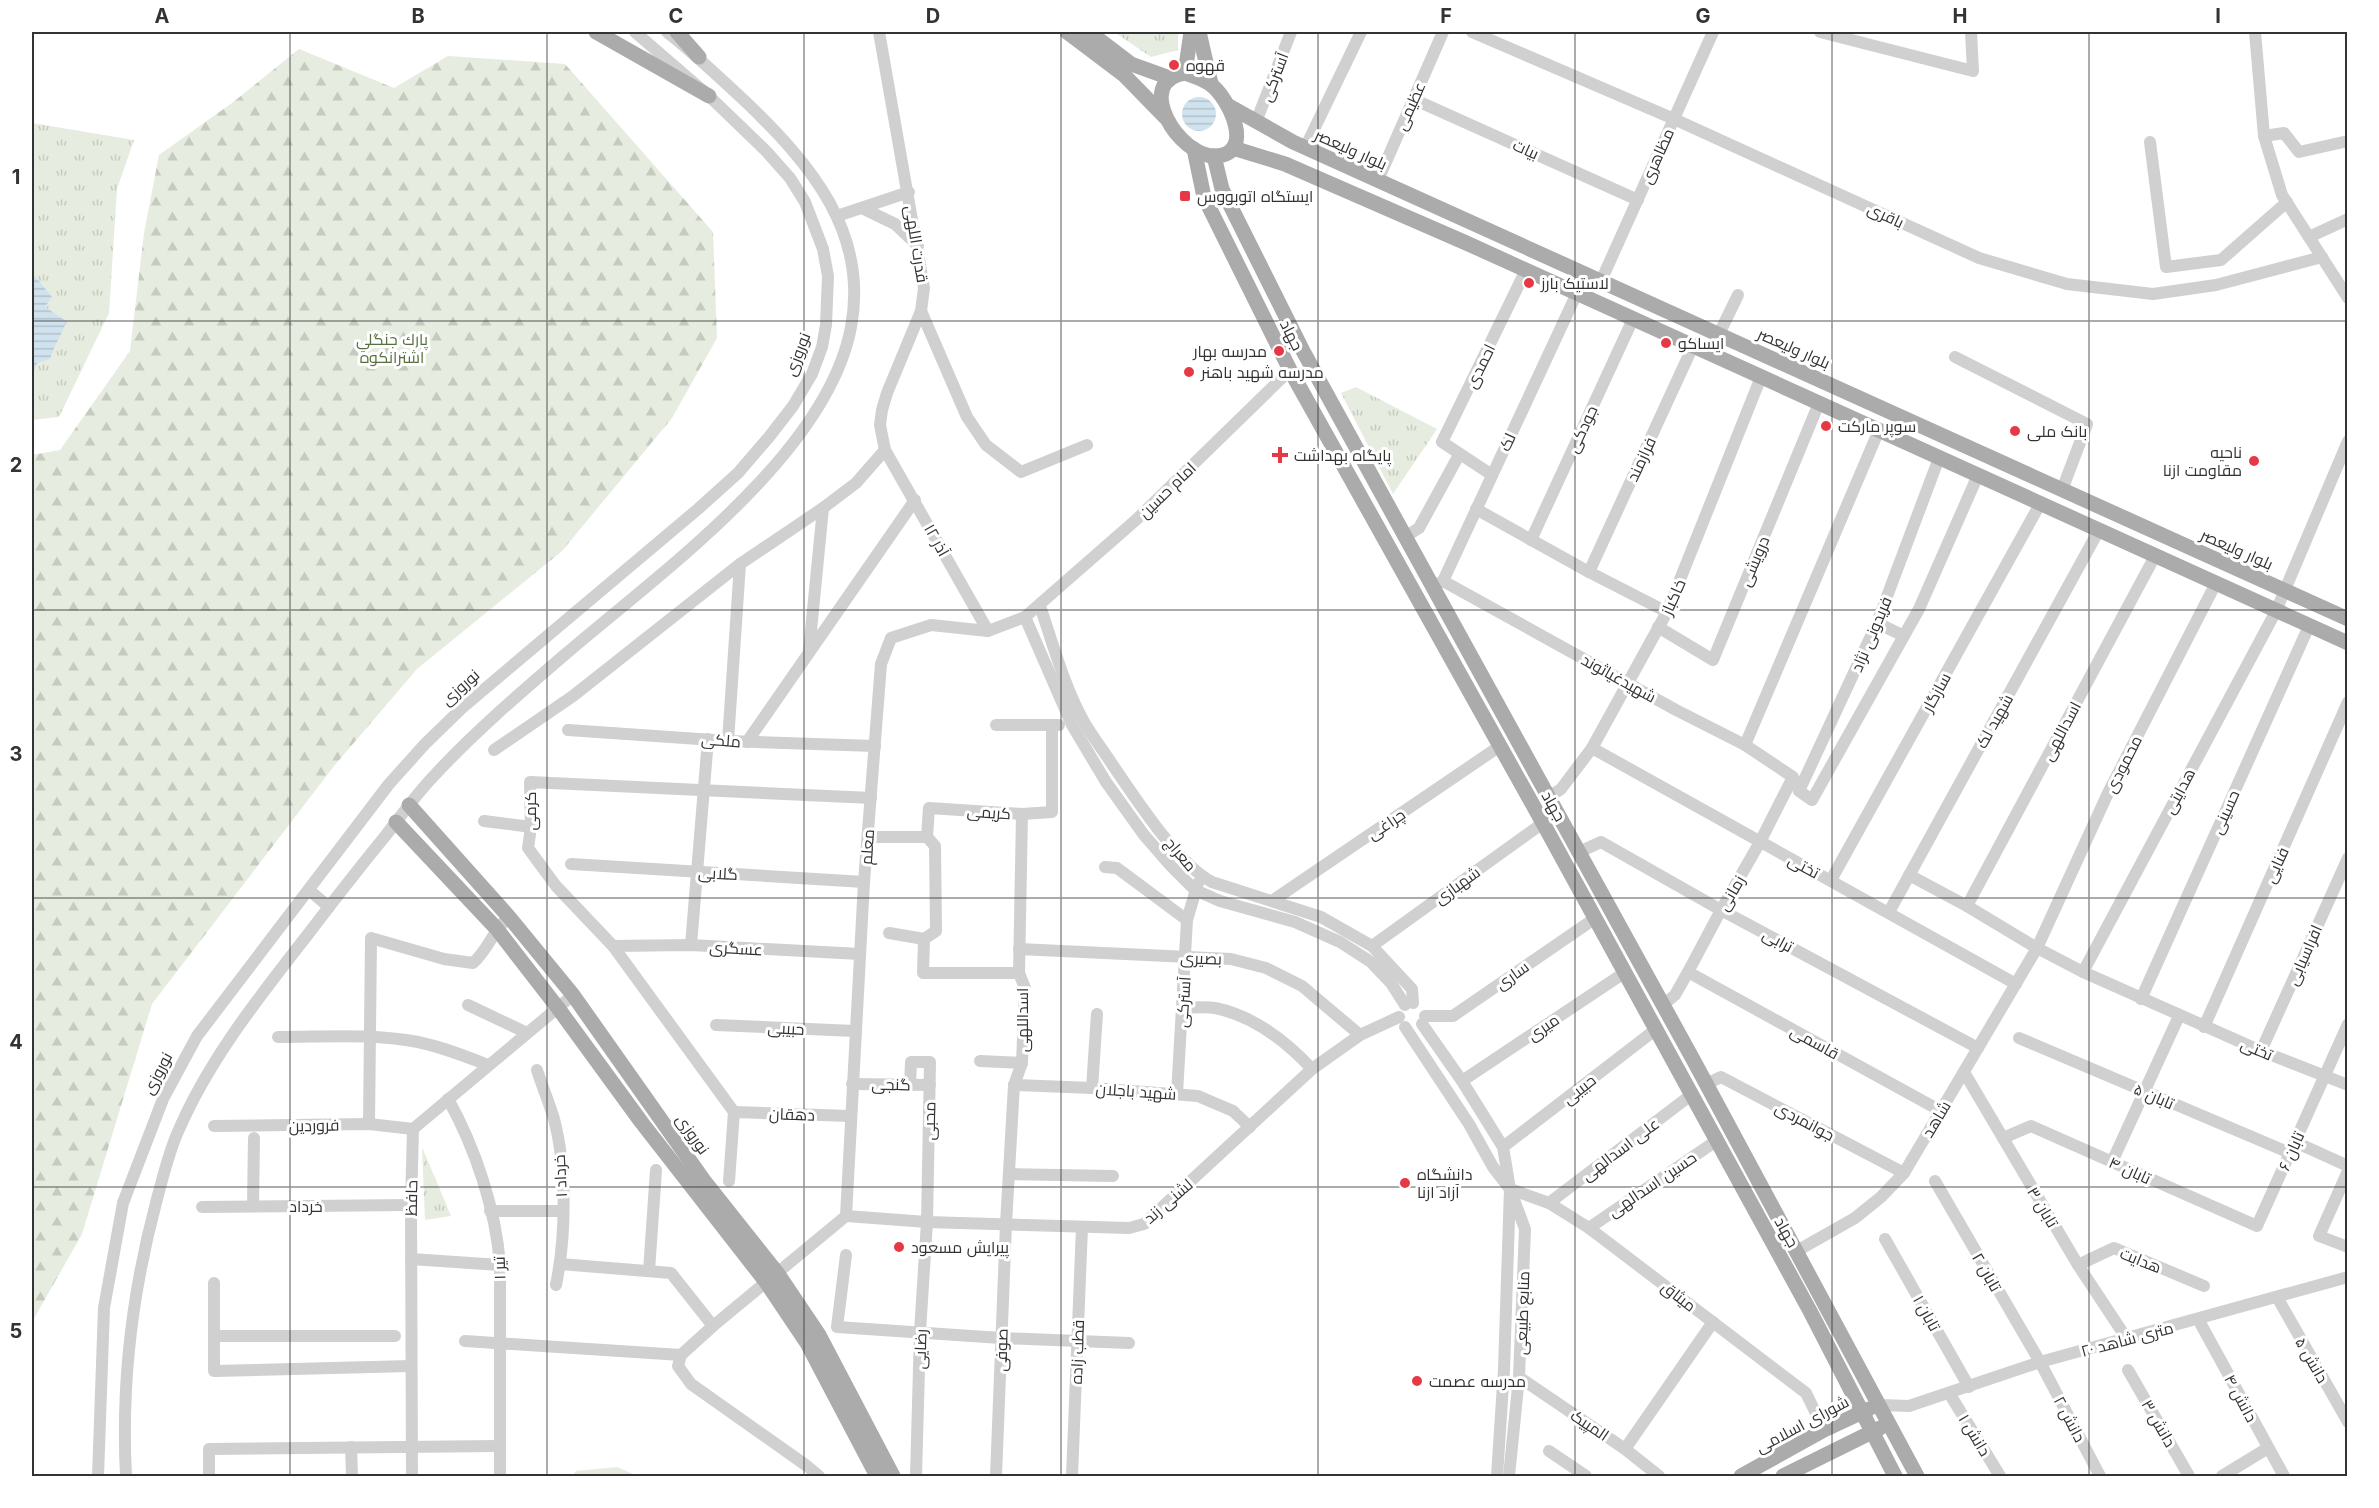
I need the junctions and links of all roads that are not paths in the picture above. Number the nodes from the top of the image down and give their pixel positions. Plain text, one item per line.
1 (596, 32) edge
2 (635, 32) edge
3 (668, 32) edge
4 (677, 32) edge
5 (879, 32) edge
6 (1067, 32) edge
7 (1191, 32) edge
8 (1199, 32) edge
9 (1291, 32) edge
10 (1361, 32) edge
11 (1443, 32) edge
12 (1472, 32) edge
13 (1713, 32) edge
14 (1824, 32) edge
15 (1971, 32) edge
16 (2255, 32) edge
17 (1092, 39) edge
18 (699, 57) junction
19 (1177, 75) junction
20 (1211, 84) junction
21 (709, 96) junction
22 (1413, 99) junction
23 (1229, 106) junction
24 (1674, 119) junction
25 (1167, 120) junction
26 (1256, 122) junction
27 (2264, 136) junction
28 (2150, 141) dead end
29 (2348, 141) edge
30 (1299, 145) junction
31 (1233, 148) junction
32 (1194, 149) junction
33 (1214, 156) junction
34 (1285, 164) junction
35 (1378, 180) junction
36 (1222, 189) junction
37 (909, 192) junction
38 (1204, 197) junction
39 (1638, 200) junction
40 (2287, 202) junction
41 (862, 208) junction
42 (837, 216) junction
43 (2348, 219) edge
44 (2309, 237) junction
45 (918, 246) junction
46 (2322, 257) junction
47 (1526, 270) junction
48 (1601, 281) junction
49 (1577, 293) junction
50 (1738, 295) dead end
51 (2348, 298) edge
52 (921, 311) junction
53 (1633, 319) junction
54 (1719, 334) junction
55 (1694, 346) junction
56 (1710, 354) junction
57 (1955, 357) dead end
58 (1290, 370) junction
59 (1761, 377) junction
60 (1819, 403) junction
61 (1879, 430) junction
62 (2348, 441) edge
63 (1087, 446) dead end
64 (885, 450) junction
65 (1459, 455) junction
66 (1940, 458) junction
67 (1492, 475) junction
68 (1978, 475) junction
69 (1376, 483) junction
70 (1357, 490) junction
71 (2062, 490) junction
72 (915, 500) junction
73 (2040, 504) junction
74 (823, 508) junction
75 (1476, 509) junction
76 (2099, 530) junction
77 (1405, 537) junction
78 (1531, 540) junction
79 (2156, 556) junction
80 (740, 564) junction
81 (1589, 572) junction
82 (1438, 583) junction
83 (2216, 584) junction
84 (2284, 590) junction
85 (1040, 606) junction
86 (2276, 611) junction
87 (1667, 612) junction
88 (1025, 617) junction
89 (2348, 619) edge
90 (1877, 623) junction
91 (2309, 626) junction
92 (1658, 627) junction
93 (988, 631) junction
94 (1904, 636) junction
95 (2348, 643) edge
96 (1466, 646) junction
97 (809, 652) junction
98 (1448, 655) junction
99 (1629, 684) junction
100 (2348, 702) edge
101 (996, 725) dead end
102 (1052, 725) junction
103 (1072, 725) junction
104 (568, 730) dead end
105 (708, 739) junction
106 (728, 741) junction
107 (747, 742) junction
108 (1745, 745) junction
109 (875, 746) junction
110 (1500, 746) junction
111 (1592, 748) junction
112 (494, 750) dead end
113 (1793, 777) joint
114 (704, 789) junction
115 (1549, 797) junction
116 (871, 798) junction
117 (409, 805) junction
118 (1022, 814) junction
119 (484, 821) dead end
120 (396, 822) junction
121 (1543, 823) junction
122 (531, 827) junction
123 (868, 837) junction
124 (927, 837) junction
125 (1760, 842) junction
126 (1579, 852) junction
127 (2348, 858) edge
128 (571, 864) dead end
129 (1105, 867) dead end
130 (697, 872) junction
131 (1910, 875) junction
132 (1201, 876) junction
133 (1831, 880) junction
134 (864, 882) junction
135 (309, 890) junction
136 (1195, 890) junction
137 (1272, 901) junction
138 (1966, 906) junction
139 (329, 907) junction
140 (1721, 910) junction
141 (1889, 912) junction
142 (509, 917) junction
143 (1594, 919) junction
144 (1187, 920) junction
145 (496, 928) junction
146 (889, 933) dead end
147 (924, 939) junction
148 (613, 945) junction
149 (691, 945) junction
150 (1372, 946) junction
151 (1019, 948) junction
152 (2037, 948) junction
153 (860, 954) junction
154 (1186, 958) junction
155 (1688, 972) junction
156 (2083, 972) junction
157 (1019, 973) junction
158 (1624, 973) junction
159 (2016, 984) junction
160 (573, 996) junction
161 (2141, 999) junction
162 (1409, 1004) junction
163 (468, 1005) dead end
164 (1663, 1005) junction
165 (558, 1008) junction
166 (1182, 1008) junction
167 (1097, 1014) dead end
168 (2179, 1016) junction
169 (1423, 1020) junction
170 (1402, 1022) junction
171 (2348, 1024) edge
172 (716, 1025) dead end
173 (2204, 1027) junction
174 (1655, 1030) junction
175 (855, 1031) junction
176 (527, 1033) junction
177 (1360, 1035) junction
178 (278, 1037) dead end
179 (369, 1037) junction
180 (2019, 1038) dead end
181 (1978, 1048) junction
182 (2261, 1051) junction
183 (980, 1061) dead end
184 (1022, 1063) junction
185 (488, 1065) junction
186 (1312, 1069) junction
187 (537, 1070) dead end
188 (1964, 1072) junction
189 (2324, 1076) junction
190 (1462, 1081) junction
191 (852, 1083) junction
192 (1706, 1084) junction
193 (910, 1085) junction
194 (930, 1085) junction
195 (1014, 1085) junction
196 (2348, 1085) edge
197 (1092, 1088) junction
198 (2146, 1092) junction
199 (1177, 1094) junction
200 (1690, 1095) junction
201 (448, 1099) junction
202 (1941, 1111) junction
203 (734, 1112) junction
204 (850, 1116) junction
205 (369, 1124) junction
206 (214, 1126) dead end
207 (1250, 1127) junction
208 (413, 1129) junction
209 (254, 1138) dead end
210 (2003, 1138) junction
211 (1716, 1141) junction
212 (2292, 1147) junction
213 (1503, 1148) junction
214 (2112, 1162) junction
215 (2348, 1166) edge
216 (656, 1170) dead end
217 (2348, 1171) edge
218 (1904, 1173) junction
219 (1009, 1174) junction
220 (1113, 1176) dead end
221 (729, 1181) dead end
222 (1935, 1181) dead end
223 (1510, 1189) junction
224 (1549, 1203) junction
225 (411, 1205) junction
226 (253, 1206) junction
227 (202, 1207) dead end
228 (490, 1211) junction
229 (562, 1211) junction
230 (846, 1216) junction
231 (927, 1222) junction
232 (1006, 1224) junction
233 (2258, 1226) joint
234 (1082, 1227) junction
235 (1589, 1228) junction
236 (1885, 1239) dead end
237 (2348, 1247) edge
238 (1795, 1252) junction
239 (846, 1256) dead end
240 (411, 1259) junction
241 (561, 1264) junction
242 (500, 1265) junction
243 (2078, 1266) junction
244 (649, 1271) junction
245 (2348, 1277) edge
246 (772, 1278) junction
247 (214, 1283) dead end
248 (556, 1285) dead end
249 (2204, 1286) dead end
250 (2277, 1297) junction
251 (2198, 1319) junction
252 (1713, 1323) junction
253 (713, 1326) junction
254 (920, 1332) junction
255 (214, 1336) junction
256 (395, 1336) dead end
257 (1001, 1338) junction
258 (2127, 1339) junction
259 (465, 1341) dead end
260 (1077, 1341) junction
261 (500, 1342) junction
262 (1129, 1343) dead end
263 (681, 1355) junction
264 (2040, 1362) junction
265 (411, 1366) junction
266 (2128, 1370) dead end
267 (1519, 1377) junction
268 (1969, 1387) junction
269 (1949, 1393) junction
270 (1880, 1405) junction
271 (1909, 1406) junction
272 (1861, 1413) junction
273 (2348, 1422) edge
274 (1890, 1424) junction
275 (1824, 1430) junction
276 (1870, 1432) junction
277 (411, 1446) junction
278 (499, 1446) junction
279 (351, 1447) junction
280 (2268, 1448) junction
281 (1625, 1449) junction
282 (1549, 1451) dead end
283 (98, 1476) edge
284 (126, 1476) edge
285 (209, 1476) edge
286 (352, 1476) edge
287 (412, 1476) edge
288 (500, 1476) edge
289 (819, 1476) edge
290 (877, 1476) edge
291 (893, 1476) edge
292 (916, 1476) edge
293 (996, 1476) edge
294 (1072, 1476) edge
295 (1497, 1476) edge
296 (1509, 1476) edge
297 (1586, 1476) edge
298 (1659, 1476) edge
299 (1741, 1476) edge
300 (1783, 1476) edge
301 (1895, 1476) edge
302 (1917, 1476) edge
303 (2000, 1476) edge
304 (2100, 1476) edge
305 (2189, 1476) edge
306 (2222, 1476) edge
307 (2284, 1476) edge

1 - 21 main road
2 - 21 street, نوروزی
3 - 18 street
4 - 18 main road
5 - 37 street, قدرت اللهی
6 - 17 main road
7 - 19 main road
8 - 20 main road
9 - 26 street, آسترکی
10 - 30 street
11 - 22 street, عظیمی
12 - 24 street, باقری
13 - 24 street, مظاهری
14 - 15 street
16 - 27 street
17 - 19 main road
17 - 25 main road
18 - 42 street
19 - 20 main road
19 - 25 main road
20 - 23 main road
21 - 135 street, نوروزی
22 - 35 street, عظیمی
22 - 39 street, بیات
23 - 26 main road, بلوار ولیعصر
23 - 31 main road
24 - 39 street, مظاهری
24 - 46 street, باقری
25 - 32 main road
26 - 30 main road, بلوار ولیعصر
27 - 29 street
27 - 40 street
28 - 40 street
30 - 34 main road
30 - 35 main road, بلوار ولیعصر
31 - 33 main road
31 - 34 main road
32 - 33 main road
32 - 38 main road, جهاد
33 - 36 main road, جهاد
34 - 47 main road
35 - 48 main road, بلوار ولیعصر
36 - 38 main road
36 - 69 main road, جهاد
37 - 41 street
37 - 45 street, قدرت اللهی
38 - 58 main road, جهاد
39 - 48 street, مظاهری
40 - 44 street
41 - 42 street
41 - 45 street
42 - 117 street
43 - 44 street
44 - 46 street
45 - 52 street, قدرت اللهی
46 - 51 street
47 - 49 main road
47 - 65 street, احمدی
48 - 54 main road, بلوار ولیعصر
49 - 53 main road
49 - 67 street, لک
50 - 54 street
52 - 63 street
52 - 64 street, قدرت اللهی
53 - 55 main road
53 - 78 street, جودکی
54 - 56 main road
54 - 71 main road, بلوار ولیعصر
55 - 56 main road
55 - 81 street, فرازمند
56 - 59 main road
57 - 71 street
58 - 70 main road, جهاد
58 - 85 street, امام حسین
59 - 60 main road
59 - 87 street, خاکباز
60 - 61 main road
60 - 92 street, درویشی
61 - 66 main road
61 - 108 street
62 - 84 street, هدایتی
64 - 72 street, ۱۲ آذر
64 - 74 street
65 - 67 street, احمدی
65 - 77 street
66 - 68 main road
66 - 90 street, فریدونی نژاد
67 - 75 street, لک
68 - 73 main road
68 - 94 street
69 - 70 main road
69 - 77 main road, جهاد
70 - 98 main road, جهاد
71 - 84 main road, بلوار ولیعصر
72 - 93 street, ۱۲ آذر
72 - 97 street
73 - 76 main road
73 - 133 street, سازگار
74 - 80 street
74 - 97 street
75 - 78 street
75 - 82 street, لک
76 - 79 main road
76 - 131 street, شهید لک
77 - 82 main road, جهاد
78 - 81 street
79 - 83 main road
79 - 138 street, اسداللهی
80 - 106 street
80 - 112 street
81 - 87 street
82 - 96 main road, جهاد
82 - 99 street, شهید‌غیاثوند
83 - 86 main road
83 - 152 street, محمودی
84 - 86 street, هدایتی
84 - 89 main road, بلوار ولیعصر
85 - 88 street, معلم
85 - 132 street, معراج
86 - 91 main road
86 - 156 street, هدایتی
87 - 92 street, خاکباز
88 - 93 street, معلم
88 - 103 street, معراج
90 - 94 street
90 - 94 street, فریدونی نژاد
91 - 95 main road
91 - 161 street, حسینی
92 - 99 street, خاکباز
93 - 109 street, معلم
96 - 98 main road
96 - 115 main road, جهاد
97 - 107 street
98 - 110 main road, جهاد
99 - 108 street, شهید‌غیاثوند
99 - 111 street, خاکباز
100 - 173 street, فنایی
101 - 102 street
102 - 103 street
102 - 118 street, کریمی
103 - 136 street, معراج
104 - 105 street, ملکی
105 - 106 street, ملکی
105 - 114 street
106 - 107 street, ملکی
107 - 109 street, ملکی
108 - 113 street, شهید‌غیاثوند
109 - 116 street, معلم
110 - 121 main road, جهاد
110 - 137 street, چراغی
111 - 115 street, خاکباز
111 - 125 street, تختی
113 - 125 street, زمانی
114 - 116 street, کرمی
114 - 122 street, کرمی
114 - 130 street
115 - 126 main road, جهاد
116 - 123 street, معلم
117 - 120 street
117 - 142 main road, نوروزی
118 - 124 street, کریمی
118 - 151 street, اسداللهی
119 - 122 street
120 - 139 street
120 - 145 main road, نوروزی
121 - 143 main road, جهاد
121 - 150 street, شهبازی
122 - 148 street, کرمی
123 - 124 street
123 - 134 street, معلم
124 - 147 street
125 - 133 street, تختی
125 - 140 street, زمانی
126 - 140 street, ترابی
126 - 164 main road, جهاد
127 - 182 street, افراسیابی
128 - 130 street, گلابی
129 - 144 street
130 - 134 street, گلابی
130 - 149 street
131 - 138 street, تختی
131 - 141 street, شهید لک
132 - 136 street, آسترکی
132 - 137 street, معراج
133 - 141 street, تختی
134 - 153 street, معلم
135 - 139 street
135 - 283 street, نوروزی
136 - 144 street, آسترکی
136 - 162 street, معراج
137 - 150 street, معراج
138 - 152 street, تختی
139 - 284 street
140 - 155 street, زمانی
140 - 181 street, ترابی
141 - 159 street, تختی
142 - 145 street
142 - 160 main road, نوروزی
143 - 158 main road, جهاد
143 - 169 street, ساری
144 - 154 street, آسترکی
145 - 165 main road, نوروزی
145 - 179 street
146 - 147 street
147 - 157 street
148 - 149 street, عسگری
148 - 203 street, کرمی
149 - 153 street, عسگری
150 - 162 street, معراج
151 - 154 street, بصیری
151 - 157 street, اسداللهی
152 - 156 street, تختی
152 - 159 street, شاهد
153 - 175 street, معلم
154 - 166 street, آسترکی
154 - 177 street, بصیری
155 - 164 street, زمانی
155 - 202 street, قاسمی
156 - 161 street, تختی
157 - 184 street, اسداللهی
158 - 174 main road, جهاد
158 - 190 street, میری
159 - 181 street, شاهد
160 - 165 street
160 - 246 main road, نوروزی
161 - 168 street, تختی
162 - 169 street
162 - 170 street
163 - 176 street
164 - 192 main road, جهاد
165 - 176 street
165 - 246 main road, نوروزی
166 - 186 street
166 - 199 street, آسترکی
167 - 197 street
168 - 173 street, تختی
168 - 198 street
169 - 170 street
169 - 190 street, منابع طبیعی
170 - 177 street, لشنی زند
170 - 223 street, منابع طبیعی
171 - 189 street, تابان ۶
172 - 175 street, حبیبی
173 - 182 street, تختی
174 - 200 main road, جهاد
174 - 213 street, حبیبی
175 - 191 street, معلم
176 - 185 street
177 - 186 street, لشنی زند
178 - 179 street
179 - 185 street
179 - 205 street
180 - 198 street, تابان ۵
181 - 188 street, شاهد
182 - 189 street, تختی
183 - 184 street
184 - 195 street, اسداللهی
185 - 201 street
186 - 207 street, لشنی زند
187 - 229 street, خرداد ۱
188 - 202 street, شاهد
188 - 210 street, تابان ۳
189 - 196 street, تختی
189 - 212 street, تابان ۶
190 - 213 street, منابع طبیعی
191 - 193 street, گنجی
191 - 204 street, معلم
192 - 218 street, جوانمردی
192 - 238 main road, جهاد
193 - 194 street, گنجی
193 - 194 street, محبی
194 - 231 street, محبی
195 - 197 street, شهید باجلان
195 - 219 street, اسداللهی
197 - 199 street, شهید باجلان
198 - 212 street, تابان ۵
198 - 214 street
199 - 207 street, شهید باجلان
200 - 211 main road, جهاد
200 - 224 street, علی اسدالهی
201 - 208 street
201 - 228 street, تیر ۱
202 - 218 street, شاهد
203 - 204 street, دهقان
203 - 221 street
204 - 230 street, معلم
205 - 206 street, فروردین
205 - 208 street, فروردین
207 - 234 street, لشنی زند
208 - 225 street, حافظ
209 - 226 street
210 - 214 street, تابان ۴
210 - 243 street, تابان ۳
211 - 235 street, حسین اسدالهی
211 - 272 main road, جهاد
212 - 215 street, تابان ۵
212 - 233 street, تابان ۶
213 - 223 street, منابع طبیعی
214 - 233 street, تابان ۴
216 - 244 street
217 - 237 street
218 - 238 street, شاهد
219 - 220 street
219 - 232 street, اسداللهی
222 - 264 street, تابان ۲
223 - 224 street, میثاق
223 - 267 street, منابع طبیعی
223 - 295 street, منابع طبیعی
224 - 235 street, میثاق
225 - 226 street, خرداد
225 - 240 street, حافظ
226 - 227 street, خرداد
228 - 229 street
228 - 242 street, تیر ۱
229 - 241 street, خرداد ۱
230 - 231 street, لشنی زند
230 - 246 street
231 - 232 street, لشنی زند
231 - 254 street, رضایی
232 - 234 street, لشنی زند
232 - 257 street, صوفی
234 - 260 street, قطب زاده
235 - 252 street, میثاق
236 - 268 street, تابان ۱
238 - 270 main road, جهاد
239 - 254 street
240 - 242 street
240 - 265 street, حافظ
241 - 244 street
241 - 248 street, خرداد ۱
242 - 261 street, تیر ۱
243 - 249 street, هدایت
243 - 258 street, تابان ۳
244 - 253 street
245 - 250 street, ۲۰ متری شاهد
246 - 253 street
246 - 290 main road, نوروزی
246 - 291 main road, نوروزی
247 - 255 street
250 - 251 street, ۲۰ متری شاهد
250 - 273 street, دانش ۵
251 - 258 street, ۲۰ متری شاهد
251 - 280 street, دانش ۴
252 - 275 street, میثاق
252 - 281 street
253 - 263 street
254 - 257 street
254 - 292 street, رضایی
255 - 256 street
255 - 265 street
257 - 260 street
257 - 293 street, صوفی
258 - 264 street, ۲۰ متری شاهد
259 - 261 street
260 - 262 street
260 - 294 street, قطب زاده
261 - 263 street
261 - 278 street, تیر ۱
263 - 289 street
264 - 268 street, ۲۰ متری شاهد
264 - 304 street, دانش ۲
265 - 277 street, حافظ
266 - 305 street, دانش ۳
267 - 281 street, المپیک
267 - 296 street, منابع طبیعی
268 - 269 street, ۲۰ متری شاهد
269 - 271 street, ۲۰ متری شاهد
269 - 303 street, دانش ۱
270 - 271 street, ۲۰ متری شاهد
270 - 272 main road, شورای اسلامی
270 - 274 main road, جهاد
271 - 274 street, ۲۰ متری شاهد
272 - 275 main road, شورای اسلامی
272 - 276 main road, جهاد
274 - 276 main road
274 - 302 main road, جهاد
275 - 299 main road, شورای اسلامی
276 - 300 main road
276 - 301 main road, جهاد
277 - 278 street
277 - 279 street
277 - 287 street, حافظ
278 - 288 street, تیر ۱
279 - 285 street
279 - 286 street
280 - 306 street
280 - 307 street, دانش ۴
281 - 298 street, المپیک
282 - 297 street

